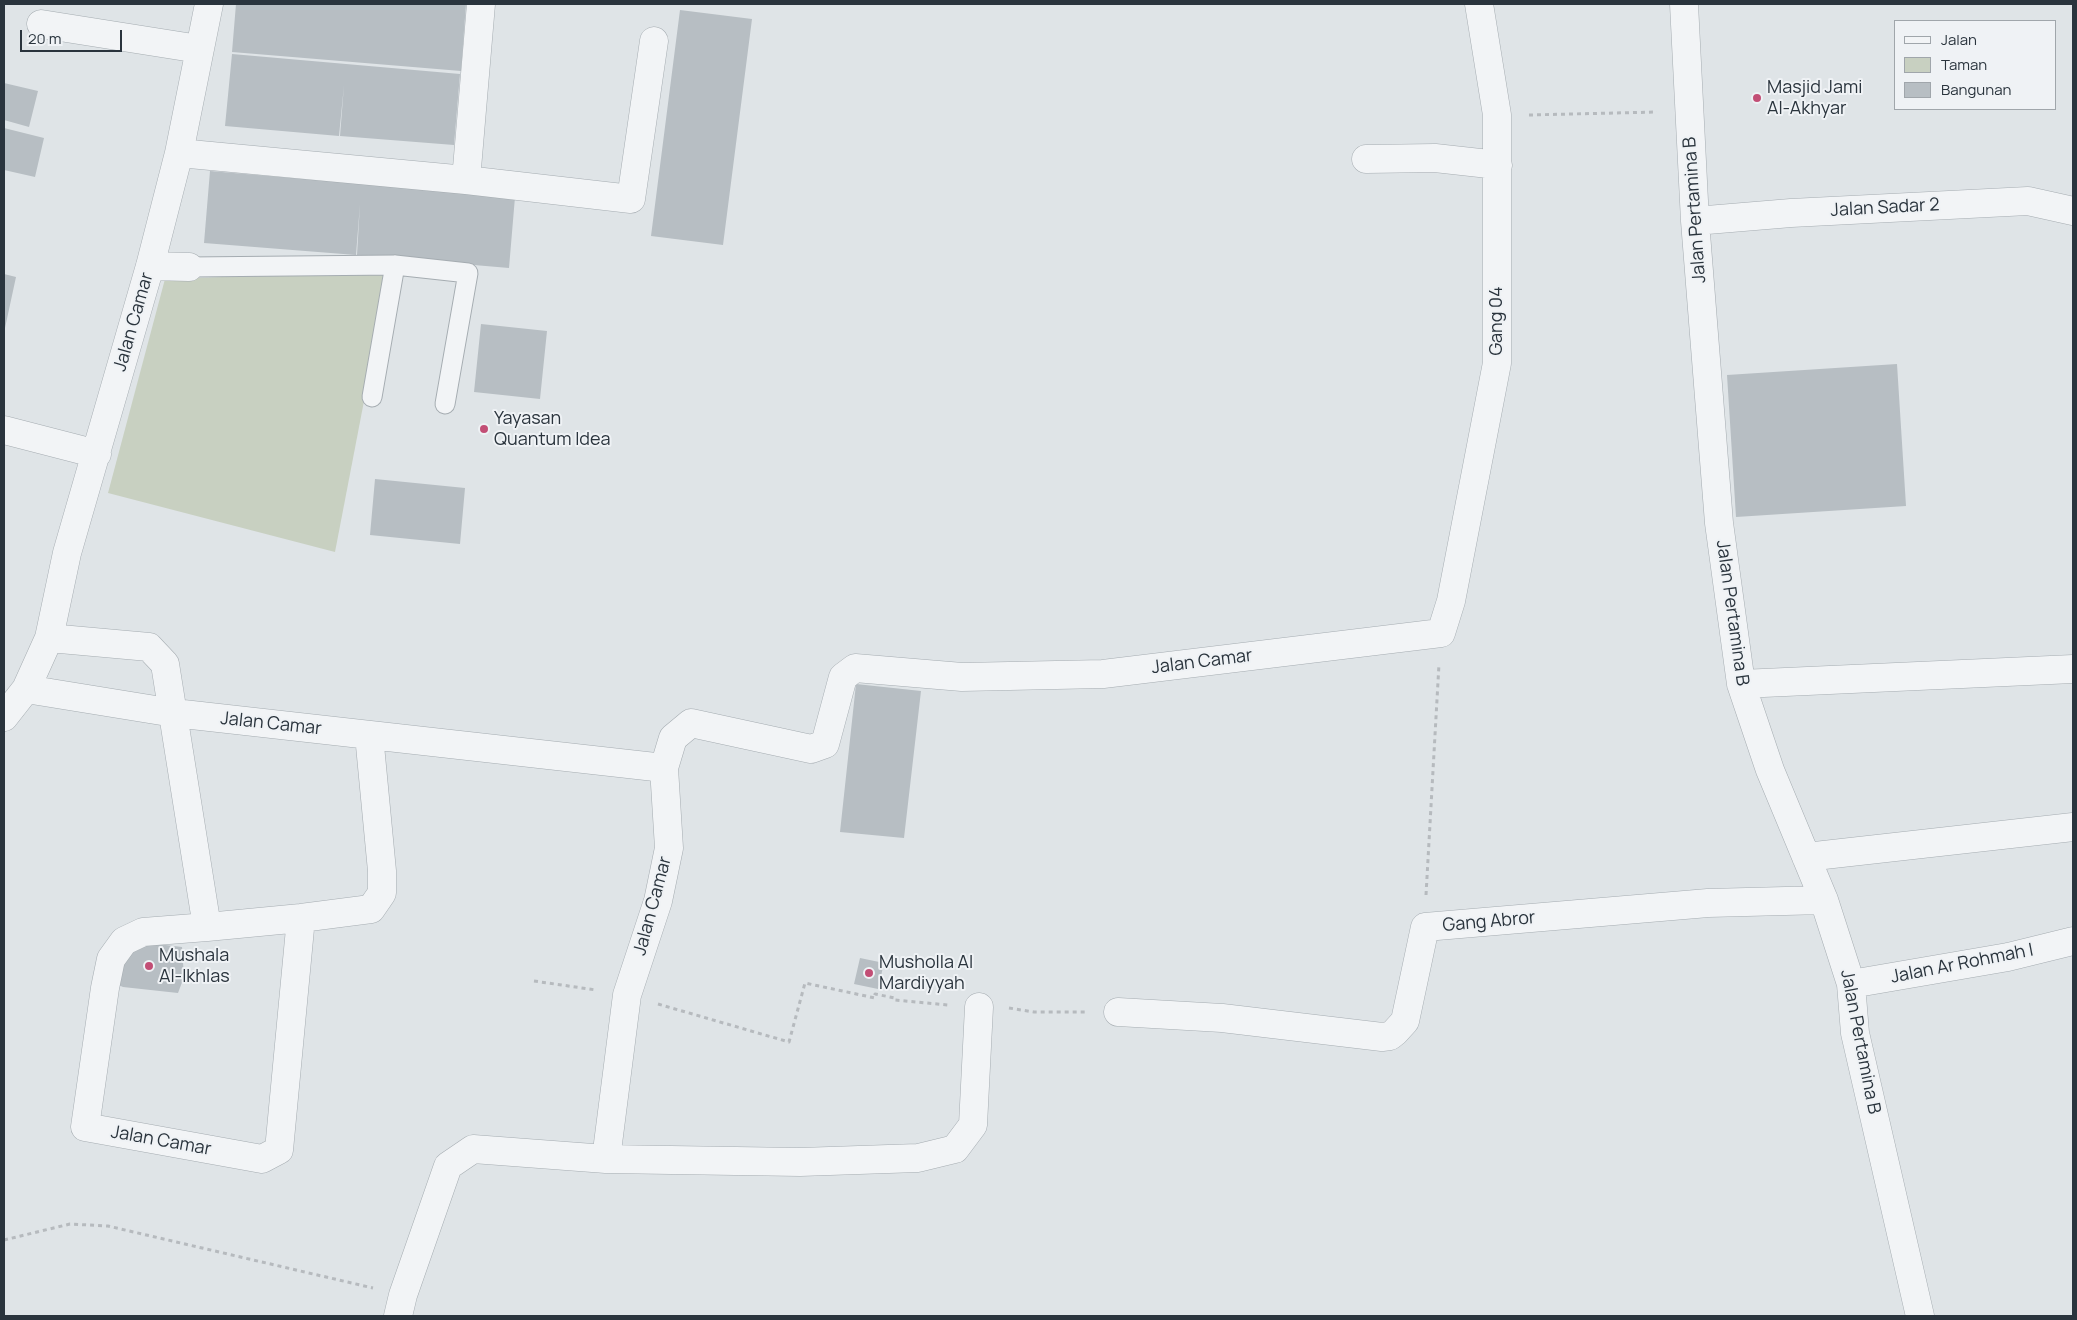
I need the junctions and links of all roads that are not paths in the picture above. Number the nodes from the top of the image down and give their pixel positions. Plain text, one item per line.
1 (209, 4) edge
2 (481, 4) edge
3 (1480, 4) edge
4 (1684, 4) edge
5 (41, 24) dead end
6 (654, 41) dead end
7 (199, 49) junction
8 (179, 153) junction
9 (1366, 159) dead end
10 (1498, 165) junction
11 (466, 180) junction
12 (2073, 212) edge
13 (1695, 221) junction
14 (395, 265) junction
15 (150, 266) junction
16 (189, 267) joint
17 (372, 396) dead end
18 (445, 404) dead end
19 (4, 430) edge
20 (97, 454) junction
21 (1441, 633) joint
22 (49, 638) junction
23 (2073, 669) edge
24 (1741, 684) junction
25 (26, 688) junction
26 (174, 713) junction
27 (4, 717) edge
28 (369, 735) junction
29 (664, 768) junction
30 (2073, 827) edge
31 (1806, 857) junction
32 (1824, 900) junction
33 (301, 918) junction
34 (207, 927) junction
35 (2073, 941) edge
36 (1851, 984) junction
37 (979, 1007) road end
38 (1118, 1012) road end
39 (606, 1159) junction
40 (400, 1306) edge
41 (1920, 1316) edge

1 - 7 street, Jalan Camar
2 - 11 street
3 - 10 street, Gang 04
4 - 13 street, Jalan Pertamina B
5 - 7 street
6 - 11 street
7 - 8 street, Jalan Camar
8 - 11 street
8 - 15 street, Jalan Camar
9 - 10 street
10 - 21 street, Gang 04
12 - 13 street, Jalan Sadar 2
13 - 24 street, Jalan Pertamina B
14 - 16 lane
14 - 17 lane
14 - 18 lane
15 - 16 street
15 - 20 street, Jalan Camar
19 - 20 street
20 - 22 street, Jalan Camar
21 - 29 street, Jalan Camar
22 - 25 street, Jalan Camar
22 - 26 street
23 - 24 street
24 - 31 street, Jalan Pertamina B
25 - 26 street, Jalan Camar
25 - 27 street, Jalan Camar
26 - 28 street, Jalan Camar
26 - 34 street
28 - 29 street, Jalan Camar
28 - 33 street, Jalan Camar
29 - 39 street, Jalan Camar
30 - 31 street
31 - 32 street, Jalan Pertamina B
32 - 36 street, Jalan Pertamina B
32 - 38 street, Gang Abror
33 - 34 street, Jalan Camar
33 - 34 street, Jalan Camar
35 - 36 street, Jalan Ar Rohmah I
36 - 41 street, Jalan Pertamina B
37 - 39 street
39 - 40 street

